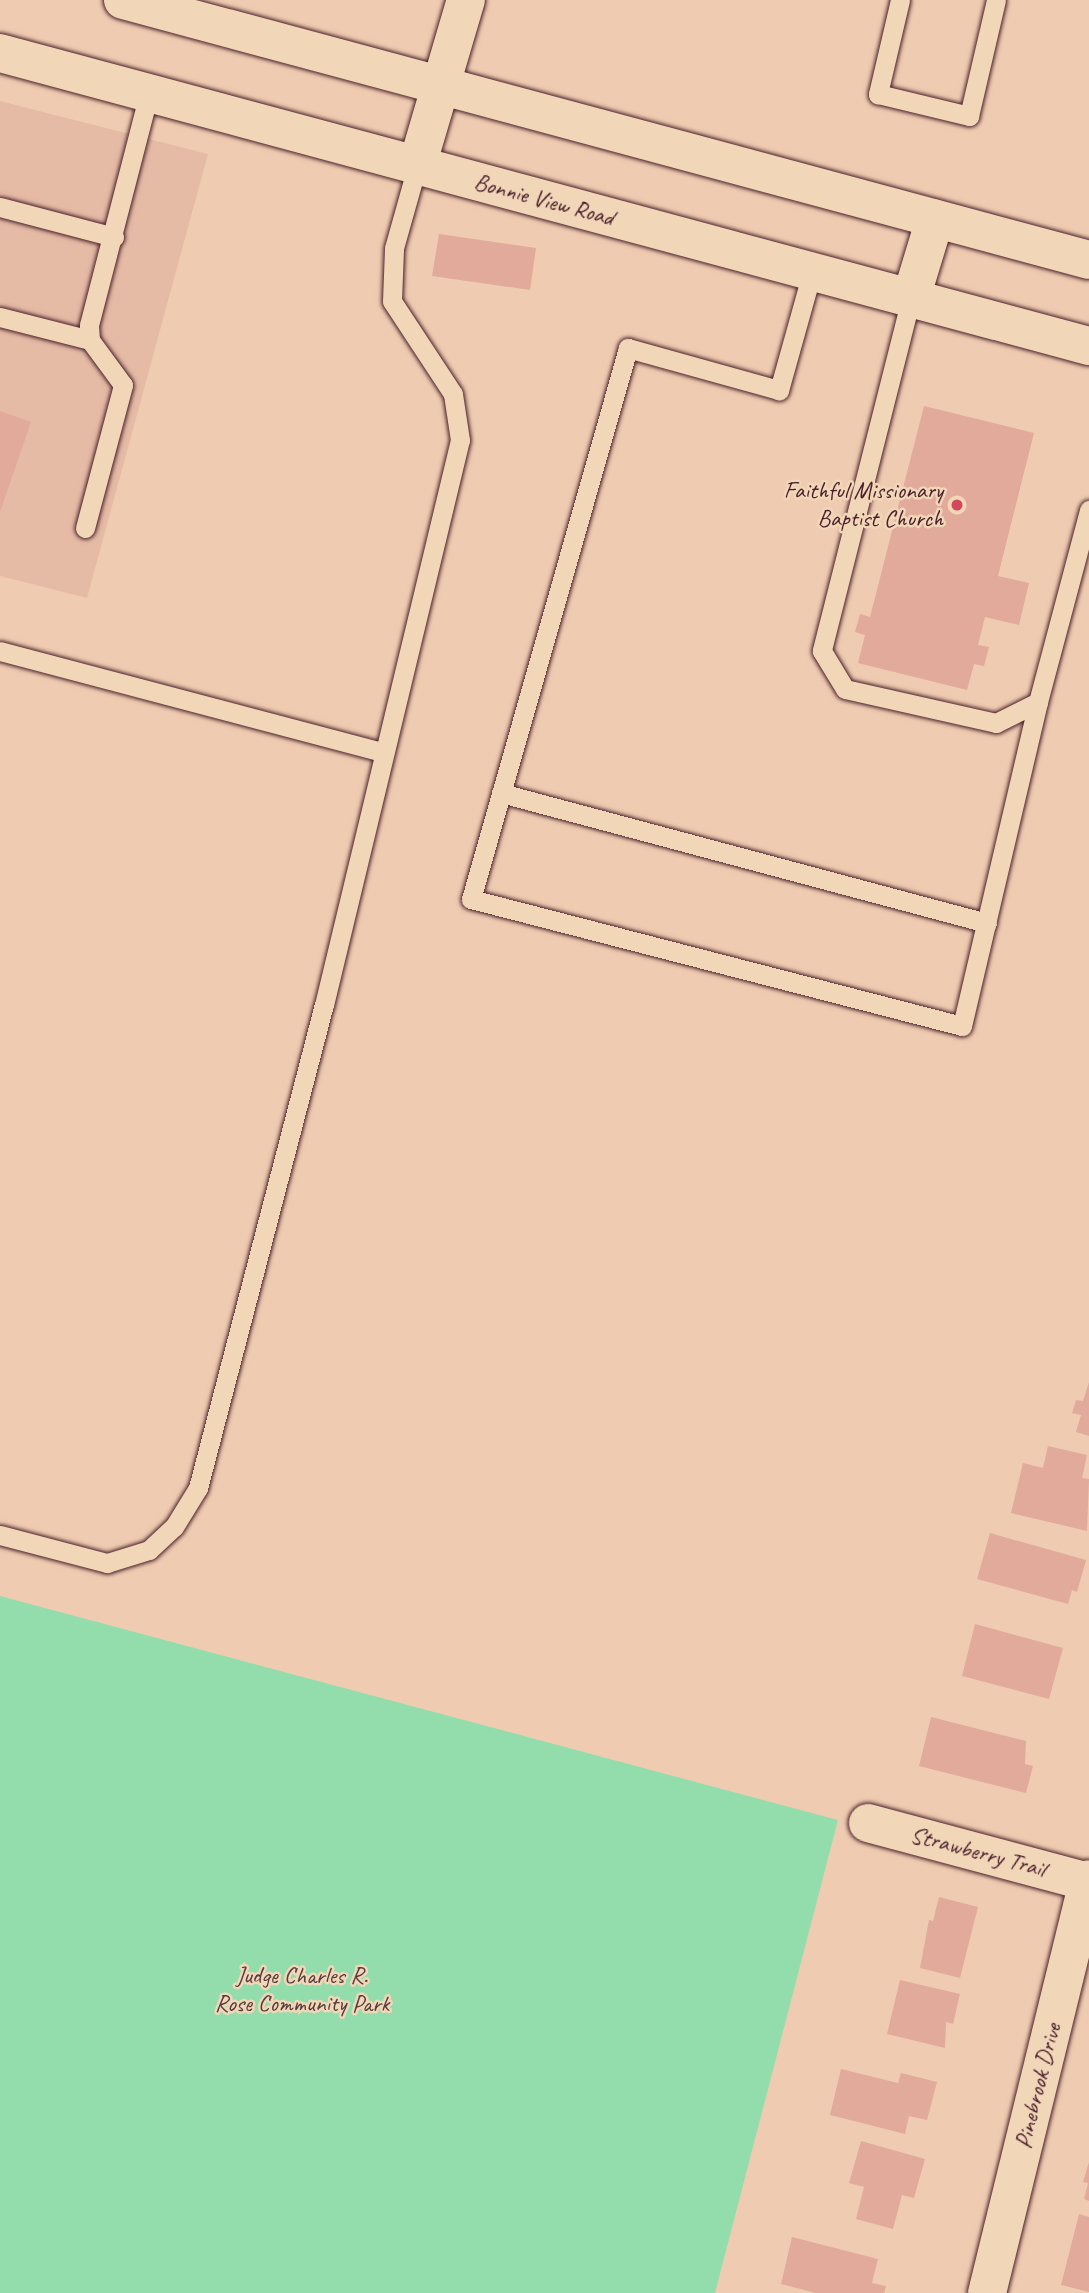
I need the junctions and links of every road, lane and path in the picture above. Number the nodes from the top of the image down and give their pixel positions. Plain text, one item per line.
1 (123, 0) edge
2 (466, 0) edge
3 (900, 0) edge
4 (996, 0) edge
5 (0, 54) edge
6 (441, 85) junction
7 (149, 93) junction
8 (417, 166) junction
9 (0, 207) edge
10 (935, 219) junction
11 (114, 237) junction
12 (1089, 260) edge
13 (812, 272) junction
14 (911, 298) junction
15 (0, 317) edge
16 (90, 340) junction
17 (1089, 346) edge
18 (1089, 510) edge
19 (85, 528) dead end
20 (0, 651) edge
21 (1038, 702) junction
22 (383, 752) junction
23 (501, 793) junction
24 (987, 923) junction
25 (0, 1535) edge
26 (868, 1823) dead end
27 (1089, 1881) edge
28 (987, 2293) edge

1 - 6 main road
2 - 6 main road
3 - 4 lane
5 - 7 main road, Bonnie View Road
6 - 8 main road
6 - 10 main road
7 - 8 main road, Bonnie View Road
7 - 11 lane
8 - 13 main road, Bonnie View Road
8 - 22 lane
9 - 11 lane
10 - 12 main road
10 - 14 main road
11 - 16 lane
13 - 14 main road, Bonnie View Road
13 - 23 lane
14 - 17 main road, Bonnie View Road
14 - 21 lane
15 - 16 lane
16 - 19 lane
18 - 21 lane
20 - 22 lane
21 - 24 lane
22 - 25 lane
23 - 24 lane
23 - 24 lane
26 - 27 main road, Strawberry Trail
27 - 28 main road, Pinebrook Drive

